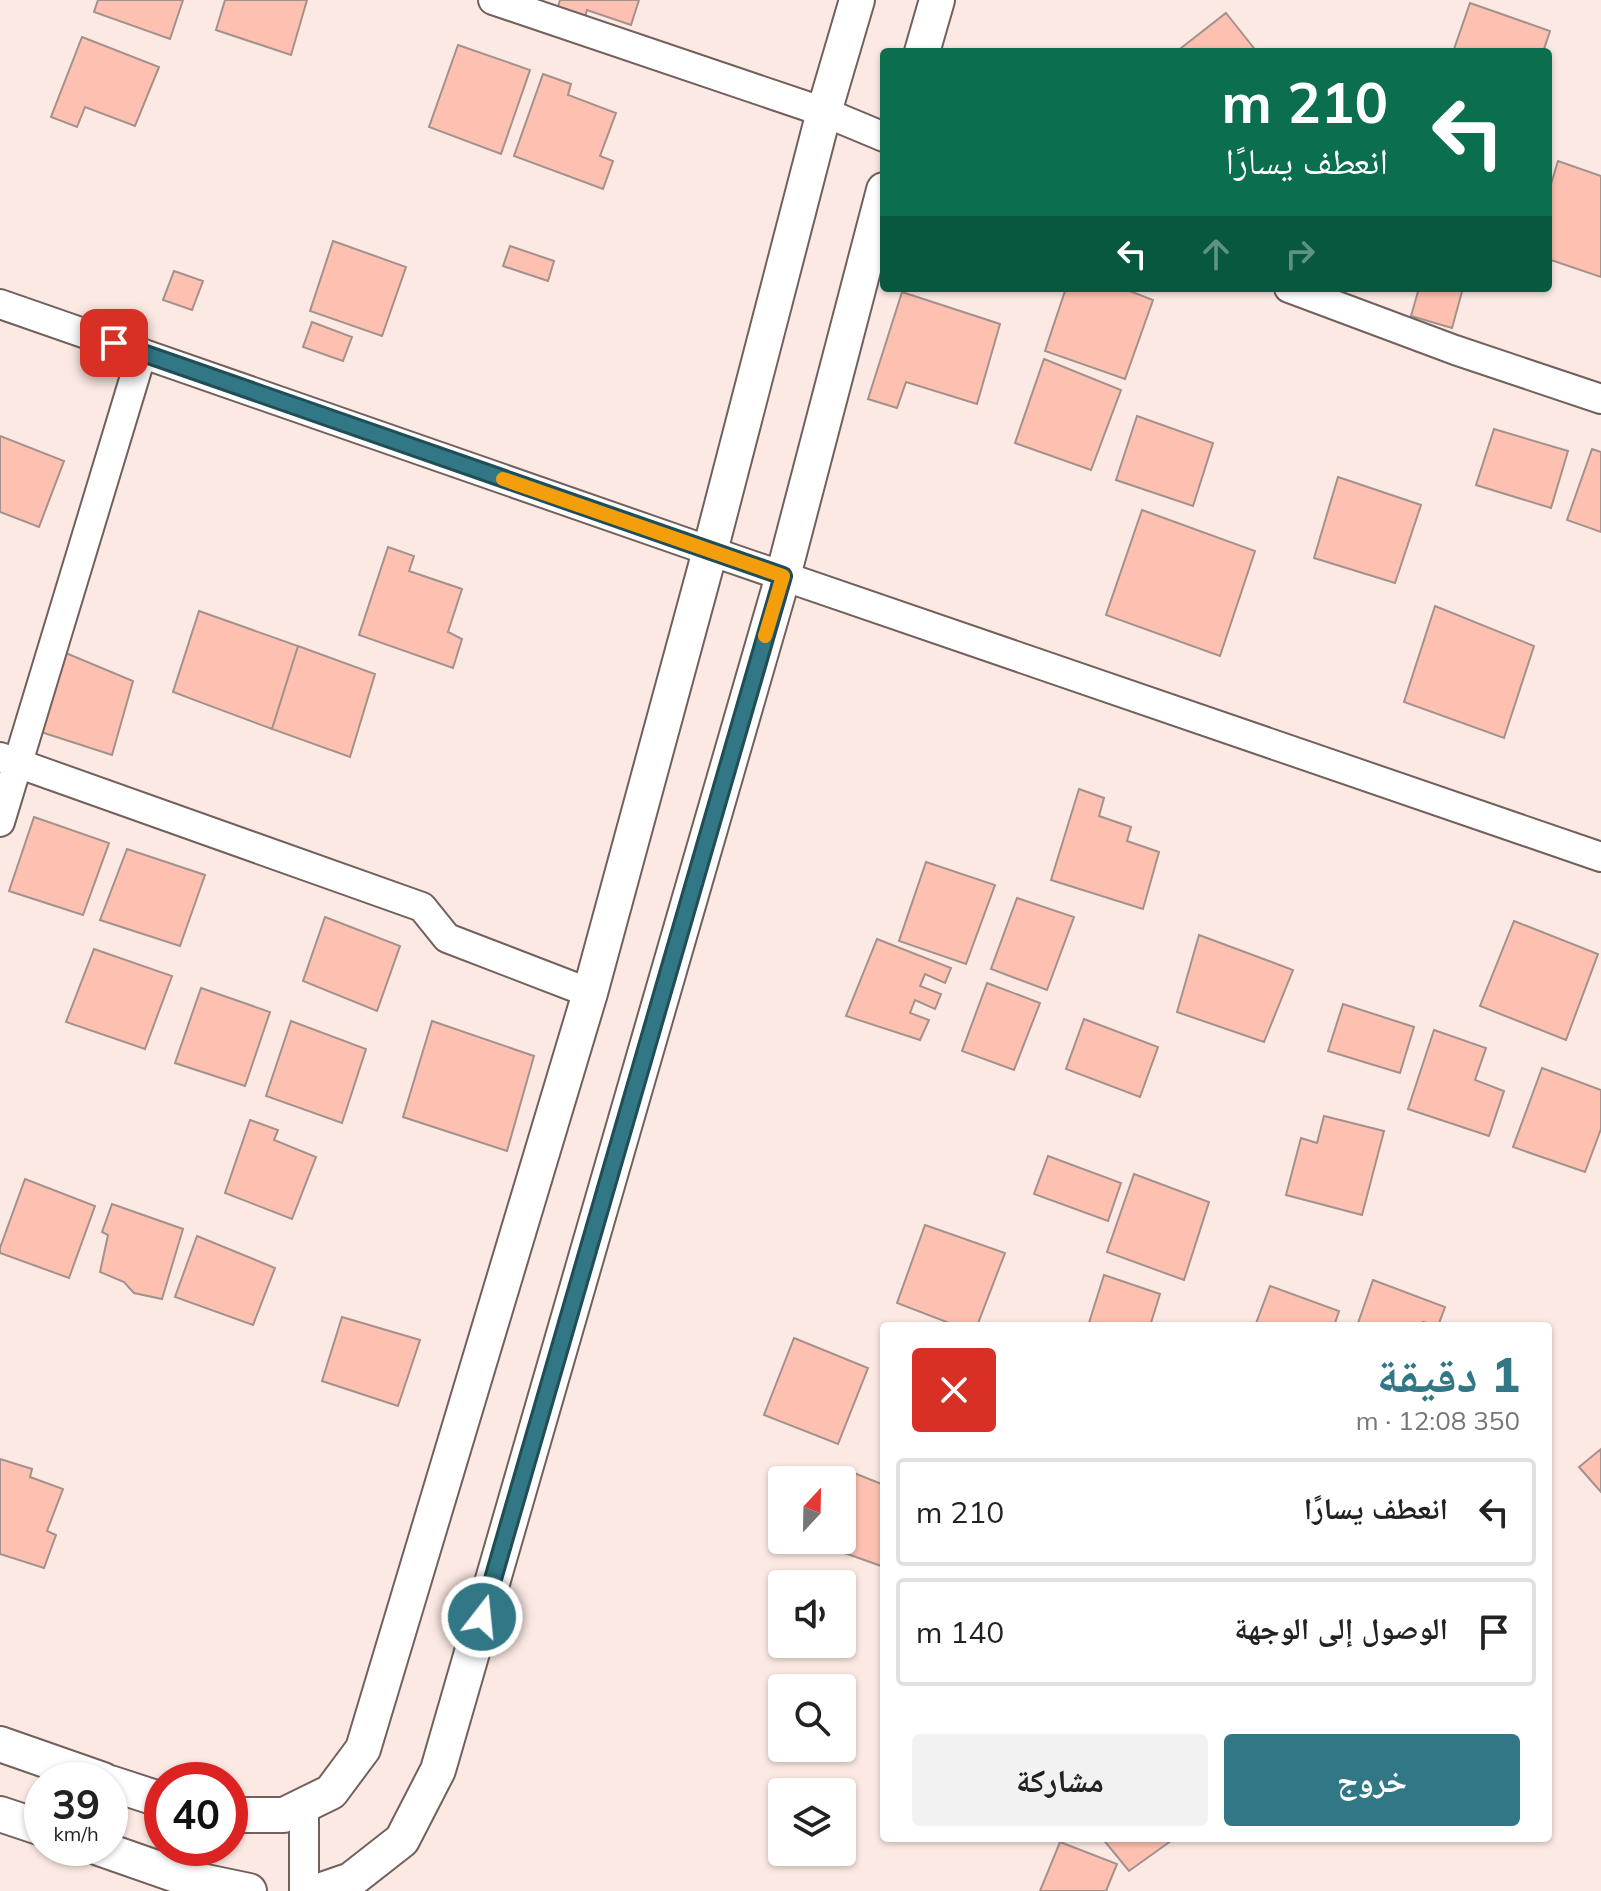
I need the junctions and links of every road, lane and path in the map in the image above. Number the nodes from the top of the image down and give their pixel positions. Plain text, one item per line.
1 (493, 0) edge
2 (857, 0) edge
3 (937, 0) edge
4 (923, 48) edge
5 (824, 112) junction
6 (880, 135) edge
7 (880, 205) edge
8 (1300, 292) edge
9 (0, 304) edge
10 (142, 353) junction
11 (1601, 399) edge
12 (710, 551) junction
13 (783, 576) junction
14 (9, 760) edge
15 (0, 822) edge
16 (1601, 857) edge
17 (590, 993) junction
18 (0, 1744) edge
19 (52, 1762) edge
20 (304, 1804) junction
21 (0, 1814) edge
22 (248, 1815) edge
23 (24, 1822) edge
24 (128, 1858) edge
25 (249, 1891) edge
26 (304, 1891) edge
27 (319, 1891) edge

1 - 5 street
2 - 5 street
3 - 4 street
5 - 6 street
5 - 12 street
7 - 13 street
8 - 11 street
9 - 10 street
10 - 12 street
10 - 14 street
12 - 13 street
12 - 17 street
13 - 16 street
13 - 27 street
14 - 15 street
14 - 17 street
17 - 20 street
18 - 19 street
20 - 22 street
20 - 26 street
21 - 23 street
24 - 25 street

